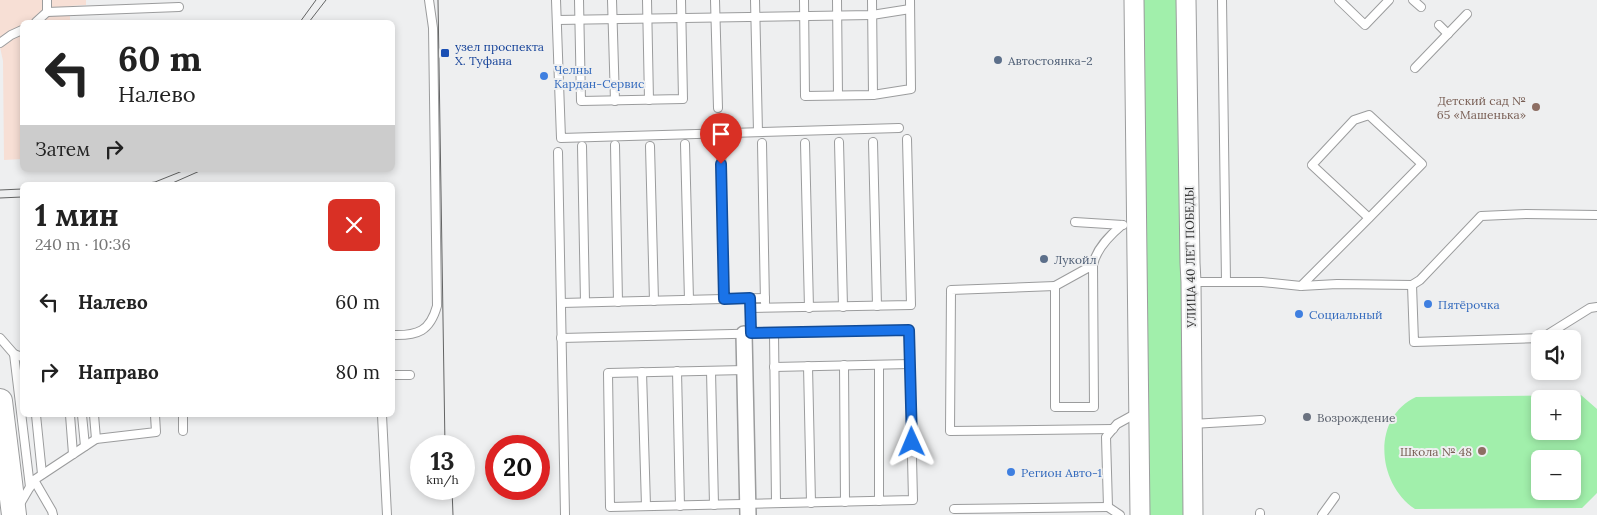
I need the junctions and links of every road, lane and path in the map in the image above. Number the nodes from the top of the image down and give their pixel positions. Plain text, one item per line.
1 (47, 0) edge
2 (429, 0) edge
3 (556, 0) edge
4 (579, 0) edge
5 (612, 0) edge
6 (647, 0) edge
7 (681, 0) edge
8 (715, 0) edge
9 (755, 0) edge
10 (804, 0) edge
11 (838, 0) edge
12 (872, 0) edge
13 (910, 0) edge
14 (1134, 0) edge
15 (1186, 0) edge
16 (1222, 0) edge
17 (1339, 0) edge
18 (1390, 0) edge
19 (1413, 0) edge
20 (179, 7) dead end
21 (1421, 7) dead end
22 (910, 9) junction
23 (47, 12) junction
24 (1467, 14) dead end
25 (804, 15) junction
26 (838, 15) junction
27 (872, 15) junction
28 (715, 16) junction
29 (755, 16) junction
30 (681, 17) junction
31 (613, 18) junction
32 (647, 18) junction
33 (579, 19) junction
34 (38, 20) edge
35 (557, 20) junction
36 (1439, 25) dead end
37 (20, 31) edge
38 (1448, 34) junction
39 (0, 43) edge
40 (1415, 68) dead end
41 (873, 95) junction
42 (838, 96) junction
43 (615, 100) junction
44 (649, 100) junction
45 (718, 108) dead end
46 (899, 128) dead end
47 (758, 132) junction
48 (907, 140) dead end
49 (839, 142) dead end
50 (873, 142) dead end
51 (762, 143) dead end
52 (805, 143) dead end
53 (685, 144) dead end
54 (721, 144) dead end
55 (615, 145) dead end
56 (582, 146) dead end
57 (650, 146) dead end
58 (558, 152) dead end
59 (1597, 215) edge
60 (1369, 218) junction
61 (1075, 222) dead end
62 (1130, 225) junction
63 (1093, 266) junction
64 (1191, 282) junction
65 (1226, 282) junction
66 (1412, 285) junction
67 (1055, 286) junction
68 (1301, 286) junction
69 (750, 298) junction
70 (765, 298) junction
71 (724, 299) junction
72 (689, 300) junction
73 (654, 301) junction
74 (585, 302) junction
75 (618, 302) junction
76 (561, 303) junction
77 (876, 306) junction
78 (843, 307) junction
79 (750, 308) junction
80 (765, 308) junction
81 (808, 308) junction
82 (1597, 308) edge
83 (748, 333) junction
84 (774, 333) junction
85 (395, 335) edge
86 (0, 338) edge
87 (562, 338) junction
88 (14, 354) junction
89 (20, 356) edge
90 (910, 364) junction
91 (844, 365) junction
92 (879, 365) junction
93 (808, 366) junction
94 (774, 367) junction
95 (745, 370) junction
96 (677, 371) junction
97 (711, 371) junction
98 (642, 372) junction
99 (395, 375) edge
100 (410, 375) dead end
101 (20, 397) edge
102 (0, 401) edge
103 (1139, 412) junction
104 (23, 417) edge
105 (36, 417) edge
106 (70, 417) edge
107 (82, 417) edge
108 (94, 417) edge
109 (155, 417) edge
110 (183, 417) edge
111 (382, 417) edge
112 (1261, 420) dead end
113 (1192, 424) junction
114 (1113, 429) junction
115 (183, 431) dead end
116 (96, 439) junction
117 (85, 446) junction
118 (73, 454) junction
119 (42, 474) junction
120 (32, 483) junction
121 (1335, 497) dead end
122 (879, 501) junction
123 (845, 502) junction
124 (811, 503) junction
125 (776, 504) junction
126 (714, 505) junction
127 (646, 506) junction
128 (680, 506) junction
129 (1108, 507) junction
130 (954, 509) dead end
131 (748, 510) edge
132 (14, 515) edge
133 (53, 515) edge
134 (387, 515) edge
135 (565, 515) edge
136 (1120, 515) edge
137 (1140, 515) edge
138 (1193, 515) edge
139 (1322, 515) edge

1 - 23 lane
2 - 85 lane
3 - 35 lane
4 - 33 lane
5 - 31 lane
6 - 32 lane
7 - 30 lane
8 - 28 lane
9 - 29 lane
10 - 25 lane
11 - 26 lane
12 - 27 lane
13 - 22 lane
14 - 62 street
15 - 64 street, УЛИЦА 40 ЛЕТ ПОБЕДЫ
16 - 65 lane
17 - 18 lane
19 - 21 lane
20 - 23 lane
22 - 27 lane
22 - 41 lane
23 - 34 lane
24 - 38 lane
25 - 26 lane
25 - 29 lane
25 - 42 lane
26 - 27 lane
26 - 42 lane
27 - 41 lane
28 - 29 lane
28 - 30 lane
28 - 45 lane
29 - 47 lane
30 - 32 lane
30 - 44 lane
31 - 32 lane
31 - 33 lane
31 - 43 lane
32 - 44 lane
33 - 35 lane
33 - 43 lane
35 - 47 lane
36 - 38 lane
37 - 39 lane
38 - 40 lane
41 - 42 lane
43 - 44 lane
46 - 47 lane
48 - 77 lane
49 - 78 lane
50 - 77 lane
51 - 70 lane
52 - 81 lane
53 - 72 lane
54 - 71 lane
55 - 75 lane
56 - 74 lane
57 - 73 lane
58 - 76 lane
59 - 66 lane
60 - 60 lane
60 - 68 lane
61 - 62 lane
62 - 63 lane
62 - 103 street
63 - 67 lane
63 - 67 lane
64 - 65 lane
64 - 113 street, УЛИЦА 40 ЛЕТ ПОБЕДЫ
65 - 68 lane
66 - 68 lane
66 - 82 lane
67 - 114 lane
69 - 70 lane
69 - 71 lane
69 - 79 lane
70 - 80 lane
71 - 72 lane
72 - 73 lane
73 - 75 lane
74 - 75 lane
74 - 76 lane
76 - 87 lane
77 - 78 lane
78 - 81 lane
79 - 80 lane
79 - 83 lane
80 - 81 lane
83 - 84 lane
83 - 87 lane
83 - 95 street
84 - 90 lane
84 - 94 lane
86 - 88 lane
87 - 135 lane
88 - 89 lane
88 - 101 lane
90 - 92 lane
90 - 122 lane
91 - 92 lane
91 - 93 lane
91 - 123 lane
92 - 122 lane
93 - 94 lane
93 - 124 lane
94 - 125 lane
95 - 97 lane
95 - 131 street
96 - 97 lane
96 - 98 lane
96 - 128 lane
97 - 126 lane
98 - 127 lane
98 - 127 lane
99 - 100 lane
102 - 132 main road
103 - 114 lane
103 - 137 street
104 - 120 lane
105 - 119 lane
106 - 118 lane
107 - 117 lane
108 - 116 lane
109 - 116 lane
110 - 115 lane
111 - 134 lane
112 - 113 lane
113 - 138 street, УЛИЦА 40 ЛЕТ ПОБЕДЫ
114 - 129 lane
116 - 117 lane
117 - 118 lane
118 - 119 lane
119 - 120 lane
120 - 132 lane
120 - 133 lane
121 - 139 lane
122 - 123 lane
123 - 124 lane
124 - 125 lane
125 - 131 lane
126 - 128 lane
126 - 131 lane
127 - 128 lane
129 - 130 lane
129 - 136 lane

